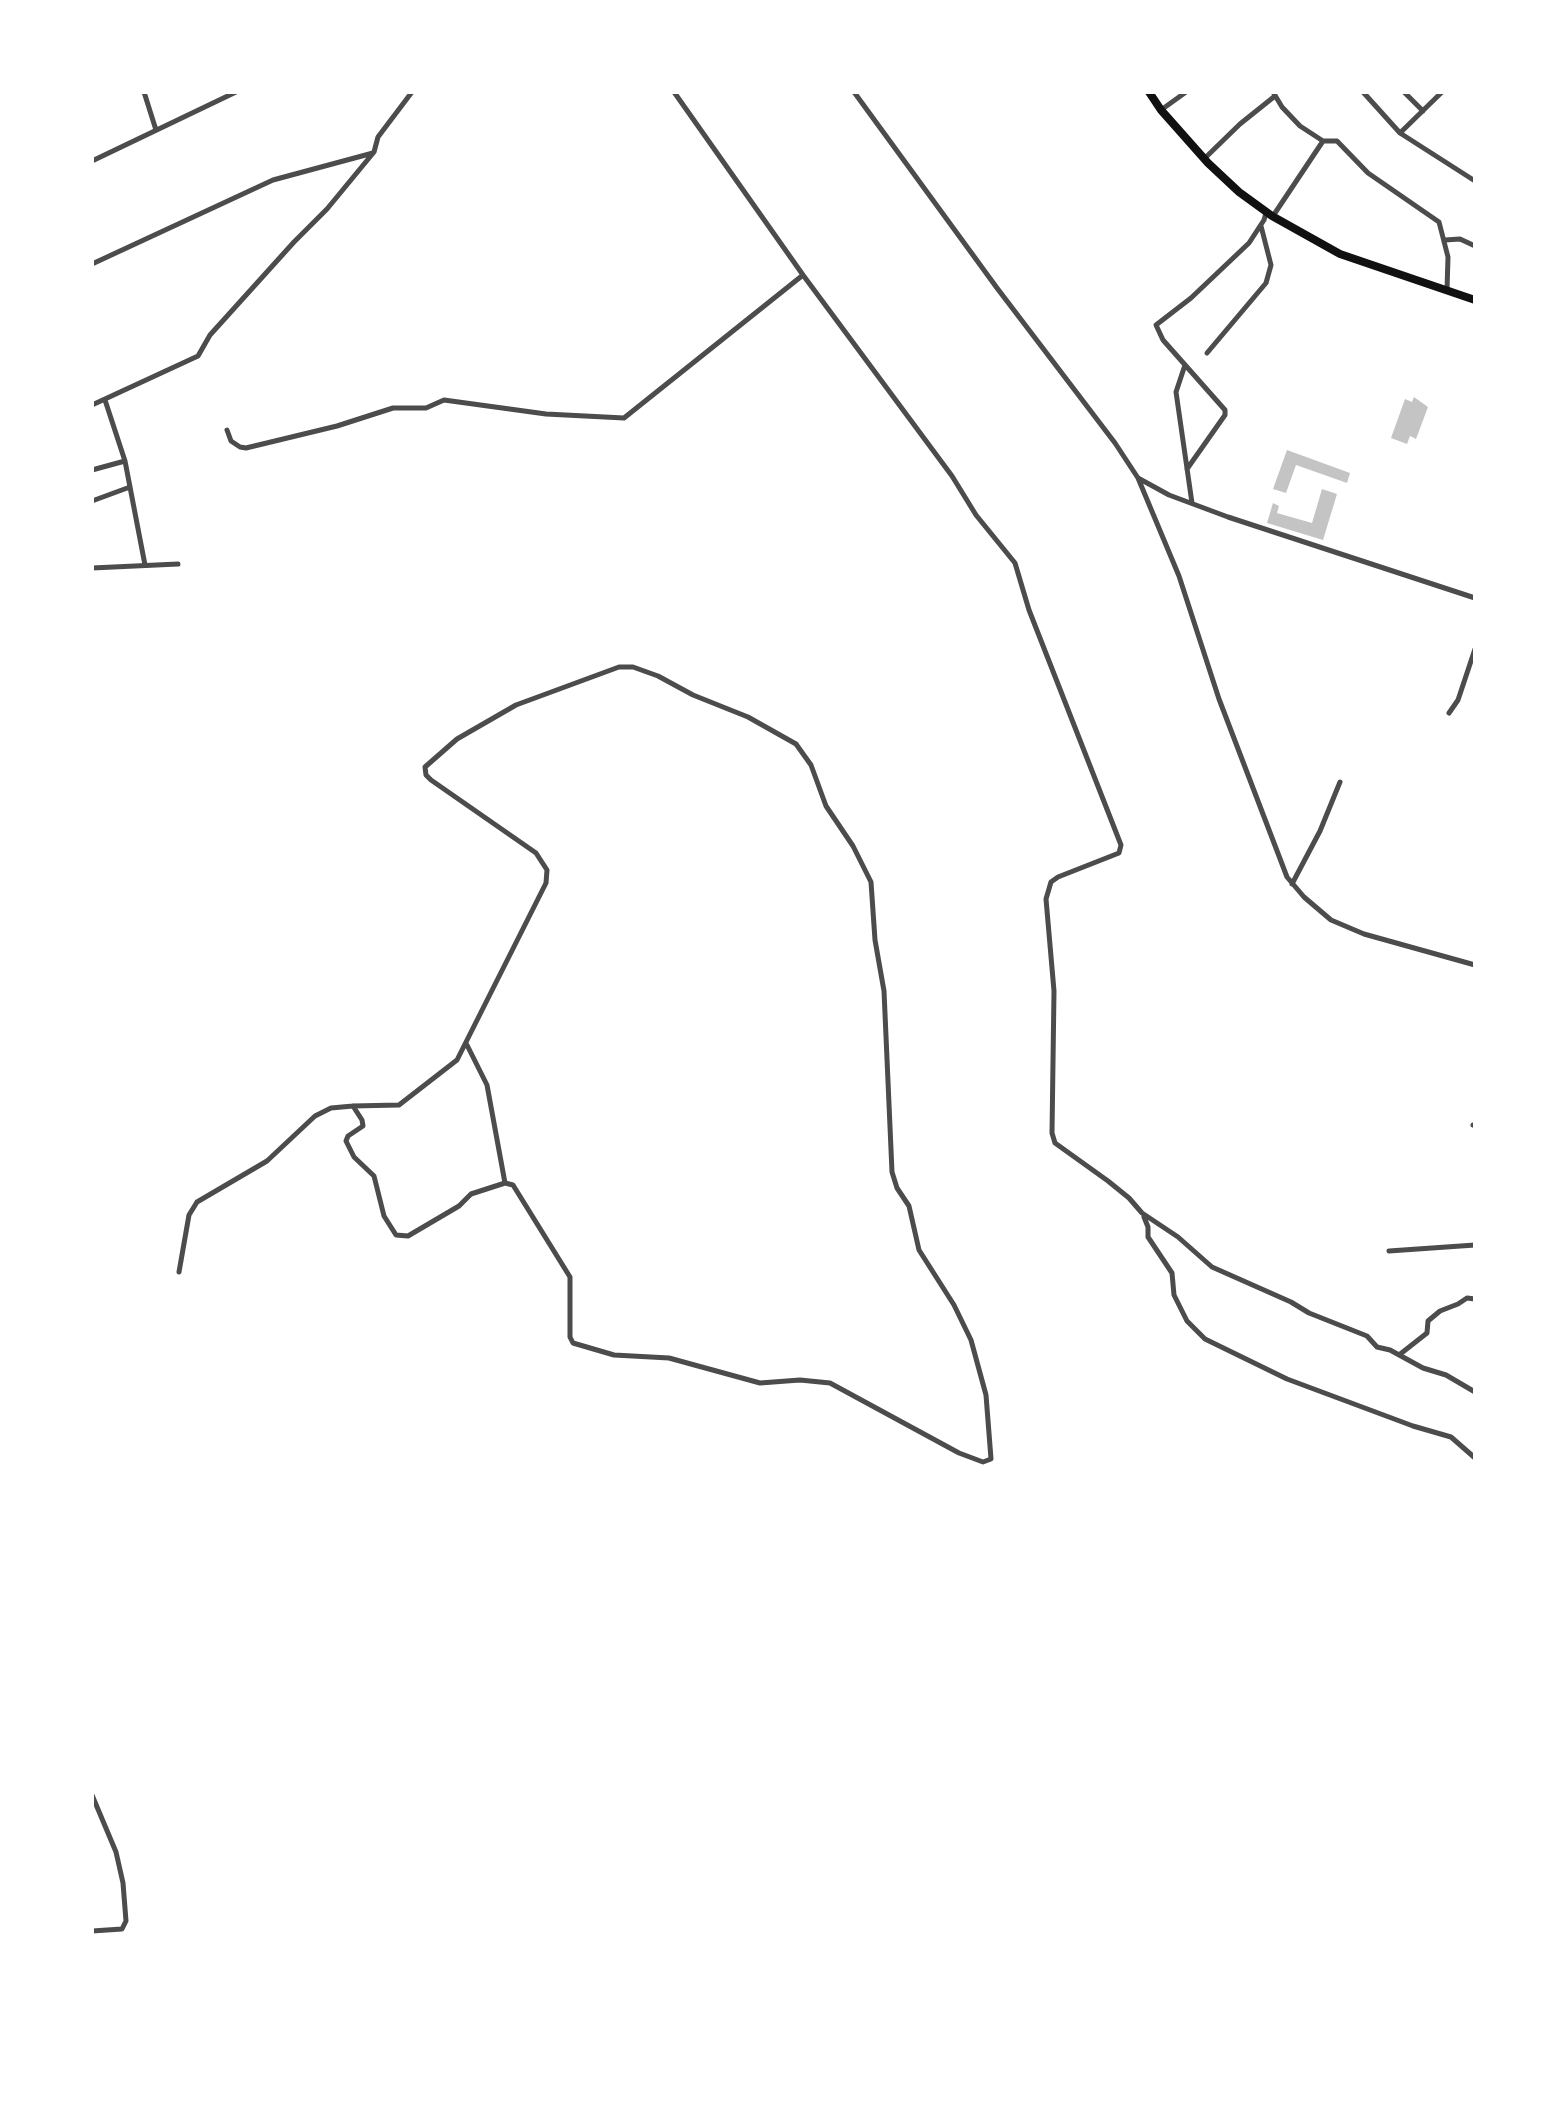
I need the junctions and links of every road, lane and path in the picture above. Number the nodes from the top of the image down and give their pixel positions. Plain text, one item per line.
1 (144, 92) edge
2 (236, 92) edge
3 (412, 92) edge
4 (674, 92) edge
5 (854, 92) edge
6 (1149, 92) edge
7 (1186, 92) edge
8 (1363, 92) edge
9 (1404, 92) edge
10 (1442, 92) edge
11 (1274, 94) edge
12 (1161, 110) junction
13 (1423, 111) junction
14 (156, 130) junction
15 (1400, 133) junction
16 (1323, 141) junction
17 (374, 152) junction
18 (1205, 158) junction
19 (92, 161) edge
20 (1475, 181) edge
21 (1269, 214) junction
22 (1261, 225) junction
23 (1445, 240) junction
24 (1475, 246) edge
25 (92, 264) edge
26 (803, 275) junction
27 (1447, 291) junction
28 (1475, 300) edge
29 (1207, 353) dead end
30 (1185, 365) junction
31 (105, 400) junction
32 (92, 405) edge
33 (227, 430) dead end
34 (125, 461) junction
35 (1187, 469) junction
36 (92, 470) edge
37 (1138, 478) junction
38 (130, 487) junction
39 (92, 501) edge
40 (1192, 504) junction
41 (178, 564) dead end
42 (145, 565) junction
43 (92, 568) edge
44 (1475, 598) edge
45 (1475, 649) edge
46 (1449, 713) dead end
47 (1340, 782) dead end
48 (1292, 884) junction
49 (1475, 965) edge
50 (467, 1045) junction
51 (353, 1106) junction
52 (505, 1183) junction
53 (1142, 1213) junction
54 (1475, 1245) edge
55 (1389, 1251) dead end
56 (179, 1272) dead end
57 (1475, 1299) edge
58 (1399, 1355) junction
59 (1475, 1392) edge
60 (1475, 1458) edge
61 (92, 1795) edge
62 (92, 1931) edge

1 - 14 street
2 - 14 street
3 - 17 street
4 - 26 street
5 - 37 street
6 - 12 highway
7 - 12 street
8 - 15 street
9 - 13 street
10 - 13 street
11 - 16 street
11 - 18 street
12 - 18 highway
13 - 15 street
14 - 19 street
15 - 20 street
16 - 21 street
16 - 23 street
17 - 25 street
17 - 31 street
18 - 21 highway
21 - 22 street
21 - 27 highway
22 - 29 street
22 - 30 street
23 - 24 street
23 - 27 street
26 - 33 street
26 - 53 street
27 - 28 highway
30 - 35 street
30 - 35 street
31 - 32 street
31 - 34 street
34 - 36 street
34 - 38 street
35 - 40 street
37 - 40 street
37 - 48 street
38 - 39 street
38 - 42 street
40 - 44 street
41 - 42 street
42 - 43 street
45 - 46 street
47 - 48 street
48 - 49 street
50 - 51 street
50 - 52 street
50 - 52 street
51 - 52 street
51 - 56 street
53 - 58 street
53 - 60 street
54 - 55 street
57 - 58 street
58 - 59 street
61 - 62 street

